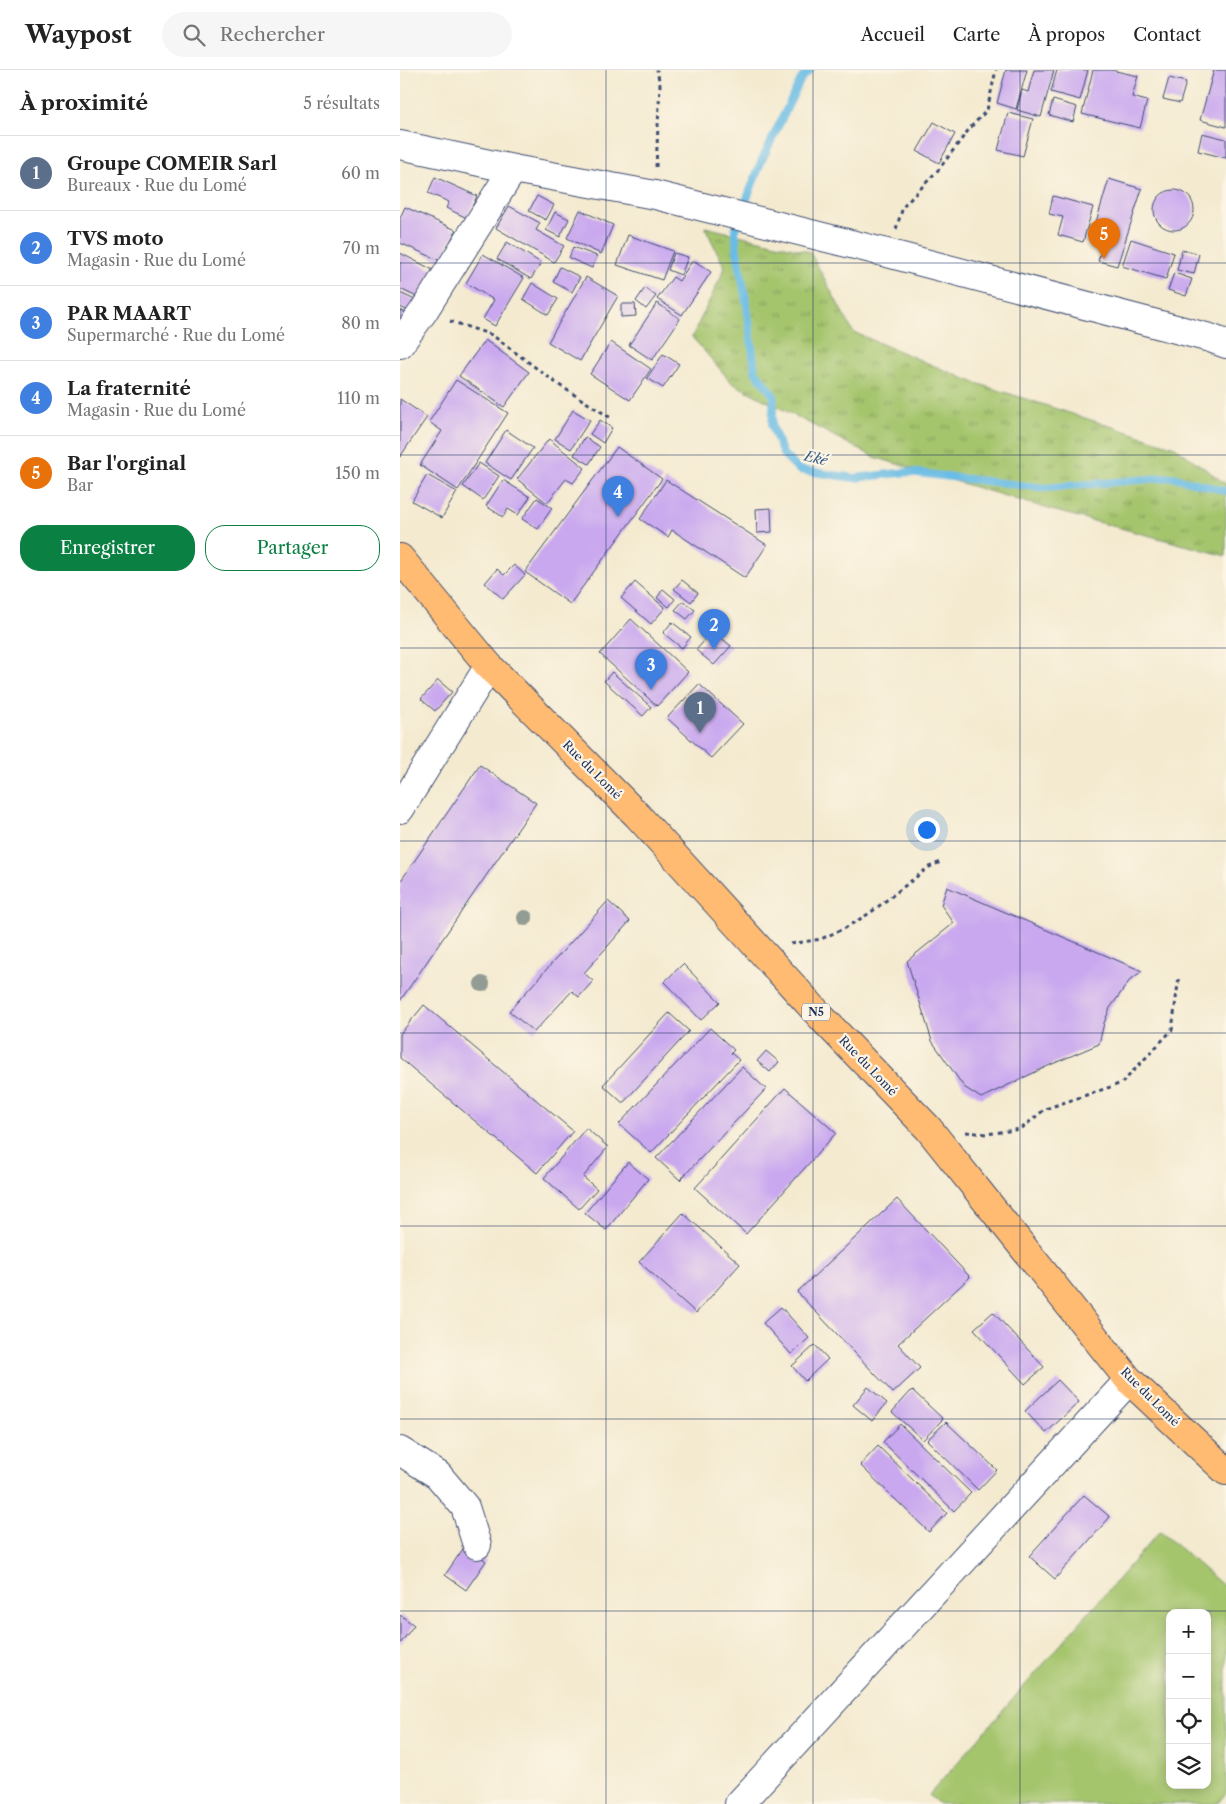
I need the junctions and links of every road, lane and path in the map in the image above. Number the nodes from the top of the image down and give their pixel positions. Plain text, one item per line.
1 (658, 70) edge
2 (996, 70) edge
3 (400, 145) edge
4 (513, 170) junction
5 (655, 195) junction
6 (887, 253) junction
7 (423, 312) junction
8 (400, 344) edge
9 (1226, 344) edge
10 (611, 418) dead end
11 (400, 558) edge
12 (489, 666) junction
13 (400, 809) edge
14 (941, 862) dead end
15 (758, 950) junction
16 (1179, 976) dead end
17 (928, 1128) junction
18 (1129, 1380) junction
19 (400, 1451) edge
20 (1226, 1471) edge
21 (477, 1545) dead end
22 (739, 1804) edge

1 - 5 path
2 - 6 path
3 - 4 street
4 - 5 street
4 - 7 street
5 - 6 street
6 - 9 street
7 - 8 street
7 - 10 path
11 - 12 main road, Rue du Lomé / N5
12 - 13 street
12 - 15 main road, Rue du Lomé / N5
14 - 15 path
15 - 17 main road, Rue du Lomé / N5
16 - 17 path
17 - 18 main road, Rue du Lomé / N5
18 - 20 main road, Rue du Lomé / N5
18 - 22 street
19 - 21 street

